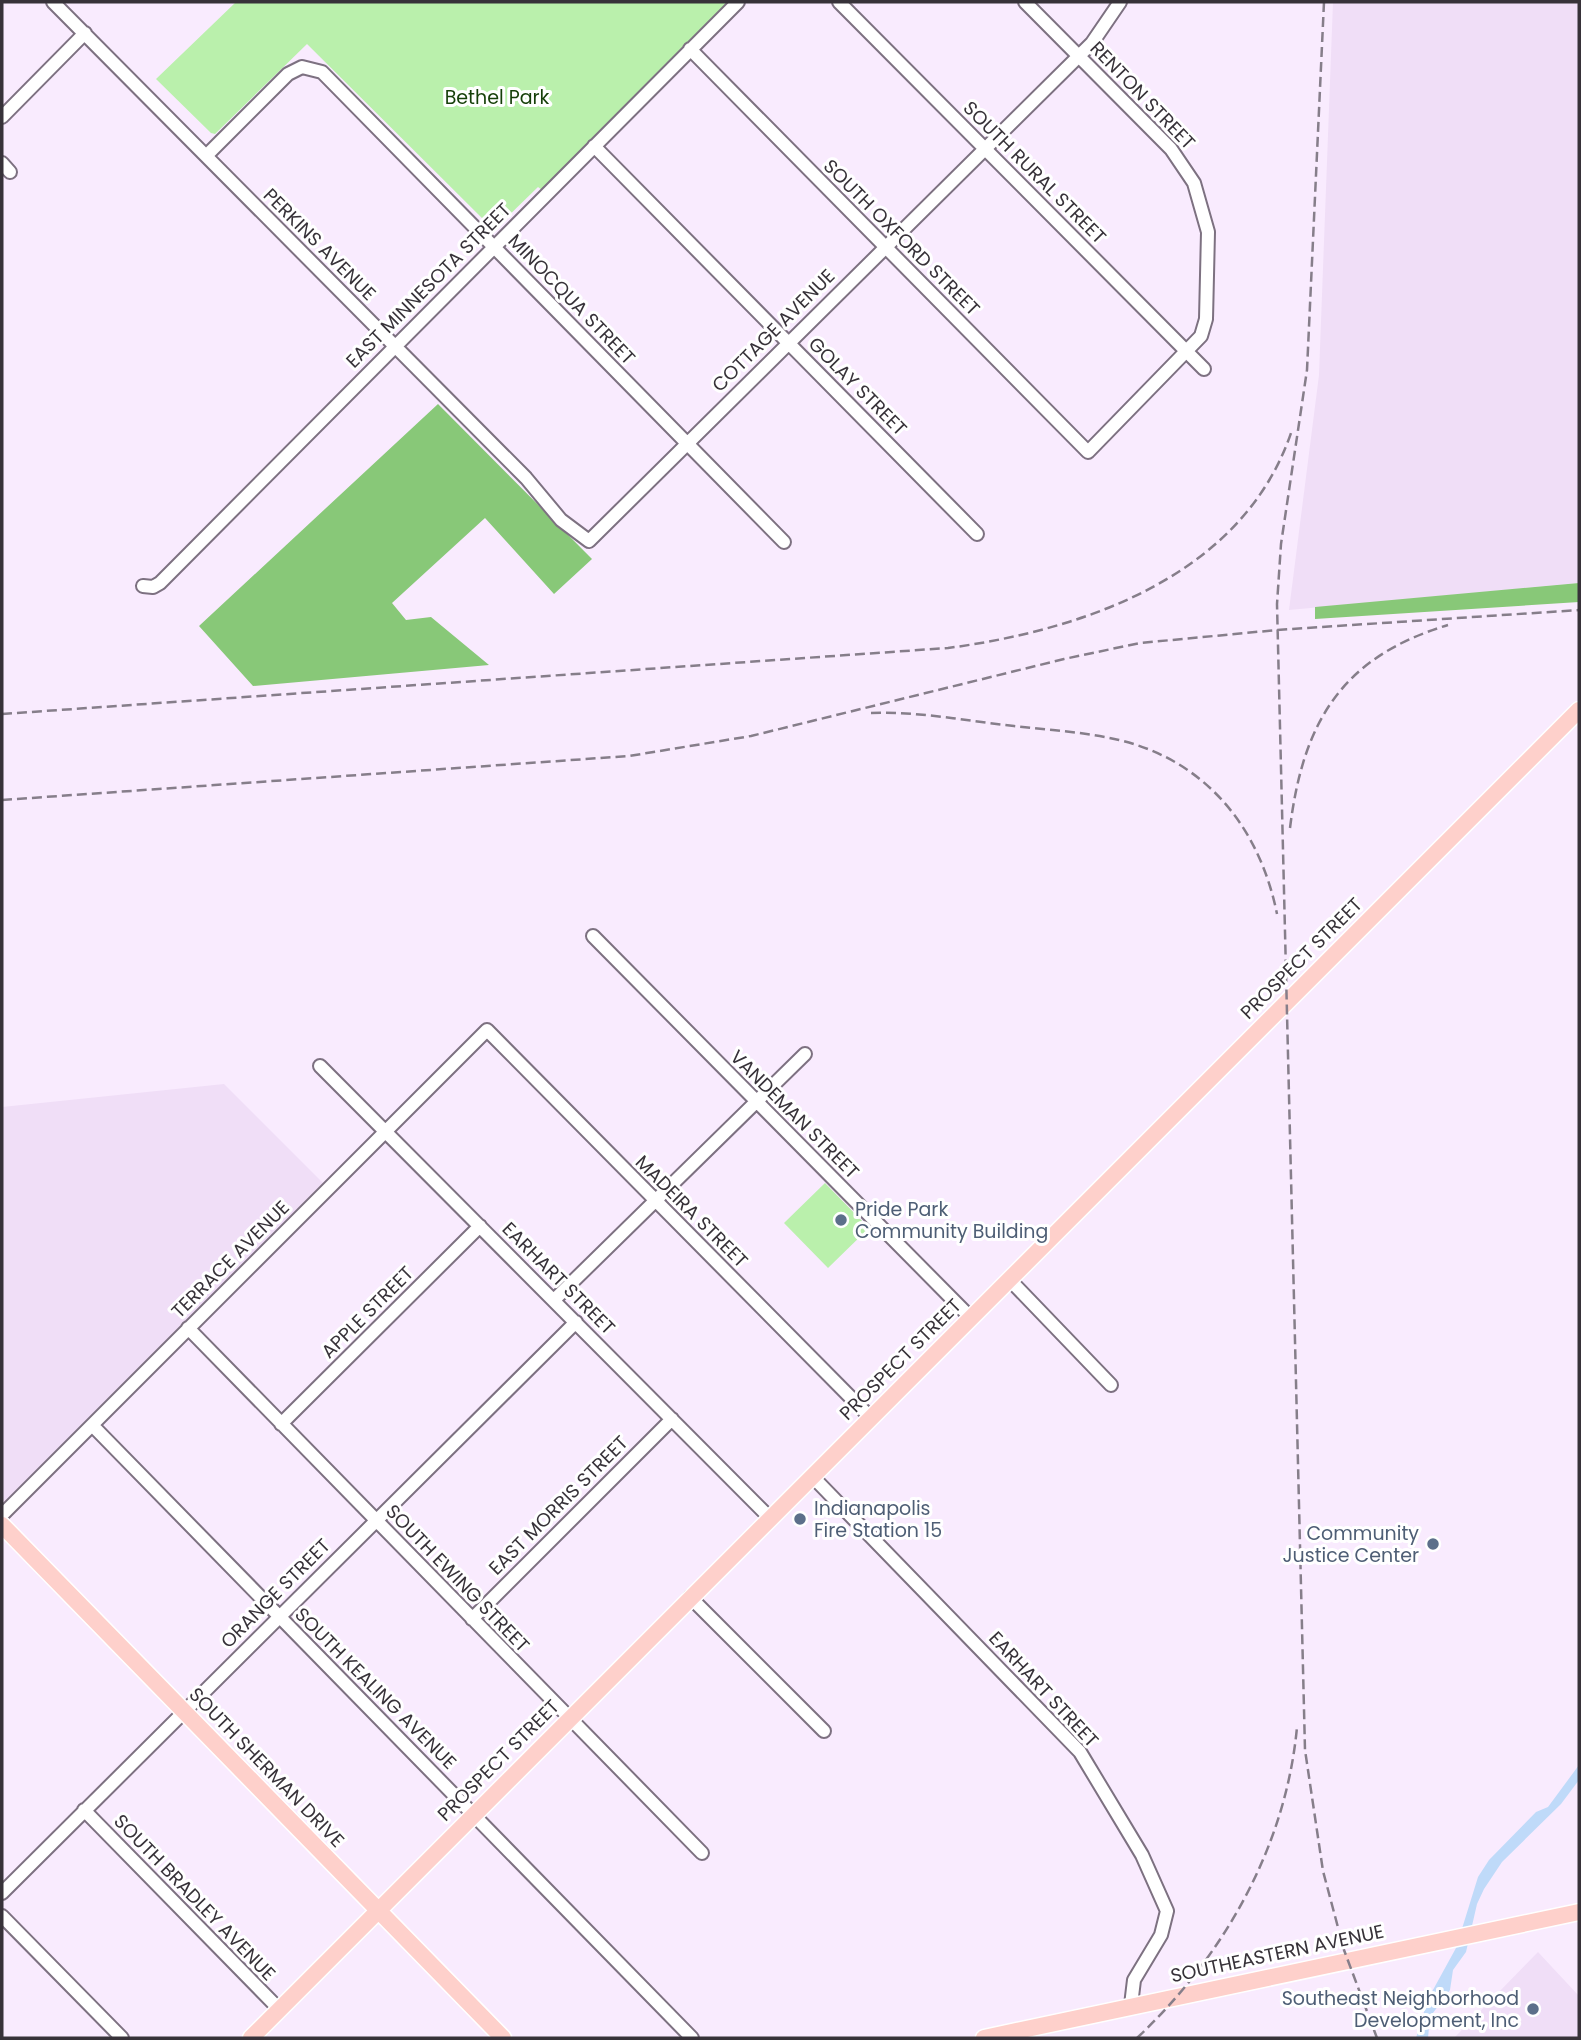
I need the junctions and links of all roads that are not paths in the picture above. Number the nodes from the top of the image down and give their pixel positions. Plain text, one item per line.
1 (53, 2) edge
2 (737, 2) edge
3 (839, 2) edge
4 (1025, 2) edge
5 (1120, 2) edge
6 (85, 33) junction
7 (690, 49) junction
8 (1078, 56) junction
9 (2, 117) edge
10 (594, 146) junction
11 (984, 148) junction
12 (206, 156) junction
13 (494, 246) junction
14 (885, 248) junction
15 (786, 342) junction
16 (394, 346) junction
17 (1188, 352) junction
18 (1205, 369) dead end
19 (687, 443) junction
20 (977, 534) dead end
21 (589, 541) joint
22 (784, 542) dead end
23 (143, 586) dead end
24 (1579, 710) edge
25 (593, 936) dead end
26 (487, 1030) joint
27 (805, 1054) dead end
28 (320, 1066) dead end
29 (757, 1102) junction
30 (385, 1131) junction
31 (655, 1201) junction
32 (480, 1226) junction
33 (1009, 1279) junction
34 (554, 1300) junction
35 (971, 1318) junction
36 (576, 1322) junction
37 (188, 1328) junction
38 (1111, 1385) dead end
39 (870, 1418) junction
40 (672, 1419) junction
41 (281, 1424) junction
42 (92, 1425) junction
43 (812, 1476) junction
44 (2, 1515) edge
45 (770, 1518) junction
46 (375, 1521) junction
47 (2, 1525) edge
48 (690, 1597) junction
49 (279, 1617) junction
50 (472, 1619) junction
51 (184, 1710) junction
52 (570, 1718) junction
53 (824, 1731) dead end
54 (84, 1811) junction
55 (474, 1814) junction
56 (702, 1853) dead end
57 (2, 1893) edge
58 (377, 1911) junction
59 (1579, 1912) edge
60 (2, 1916) edge
61 (1131, 2006) junction
62 (279, 2010) junction
63 (122, 2038) edge
64 (250, 2038) edge
65 (503, 2038) edge
66 (692, 2038) edge
67 (984, 2038) edge

1 - 6 street, PERKINS AVENUE
2 - 7 street, EAST MINNESOTA STREET
3 - 11 street, SOUTH RURAL STREET
4 - 8 street, RENTON STREET
5 - 8 street, COTTAGE AVENUE
6 - 9 street
6 - 12 street, PERKINS AVENUE
7 - 10 street, EAST MINNESOTA STREET
7 - 14 street, SOUTH OXFORD STREET
8 - 11 street, COTTAGE AVENUE
8 - 17 street, RENTON STREET
10 - 13 street, EAST MINNESOTA STREET
10 - 15 street, GOLAY STREET
11 - 14 street, COTTAGE AVENUE
11 - 17 street, SOUTH RURAL STREET
12 - 13 street, MINOCQUA STREET
12 - 16 street, PERKINS AVENUE
13 - 16 street, EAST MINNESOTA STREET
13 - 19 street, MINOCQUA STREET
14 - 15 street, COTTAGE AVENUE
14 - 17 street, SOUTH OXFORD STREET
15 - 19 street, COTTAGE AVENUE
15 - 20 street, GOLAY STREET
16 - 21 street, PERKINS AVENUE
16 - 23 street, EAST MINNESOTA STREET
17 - 18 street, SOUTH RURAL STREET
19 - 21 street, COTTAGE AVENUE
19 - 22 street, MINOCQUA STREET
24 - 33 main road, PROSPECT STREET
25 - 29 street, VANDEMAN STREET
26 - 30 street, TERRACE AVENUE
26 - 31 street, MADEIRA STREET
27 - 29 street
28 - 30 street, EARHART STREET
29 - 31 street
29 - 35 street, VANDEMAN STREET
30 - 32 street, EARHART STREET
30 - 37 street, TERRACE AVENUE
31 - 34 street
31 - 39 street, MADEIRA STREET
32 - 34 street, EARHART STREET
32 - 41 street, APPLE STREET
33 - 35 main road, PROSPECT STREET
33 - 38 street
34 - 36 street, EARHART STREET
35 - 39 main road, PROSPECT STREET
36 - 40 street, EARHART STREET
36 - 46 street, ORANGE STREET
37 - 41 street, SOUTH EWING STREET
37 - 42 street, TERRACE AVENUE
39 - 43 main road, PROSPECT STREET
40 - 45 street, EARHART STREET
40 - 50 street, EAST MORRIS STREET
41 - 46 street, SOUTH EWING STREET
42 - 44 street, TERRACE AVENUE
42 - 49 street, SOUTH KEALING AVENUE
43 - 45 main road, PROSPECT STREET
43 - 61 street, EARHART STREET
45 - 48 main road, PROSPECT STREET
46 - 49 street, ORANGE STREET
46 - 50 street, SOUTH EWING STREET
47 - 51 main road, SOUTH SHERMAN DRIVE
48 - 52 main road, PROSPECT STREET
48 - 53 street
49 - 51 street, ORANGE STREET
49 - 55 street, SOUTH KEALING AVENUE
50 - 52 street, SOUTH EWING STREET
51 - 54 street, ORANGE STREET
51 - 58 main road, SOUTH SHERMAN DRIVE
52 - 55 main road, PROSPECT STREET
52 - 56 street, SOUTH EWING STREET
54 - 57 street, ORANGE STREET
54 - 62 street, SOUTH BRADLEY AVENUE
55 - 58 main road, PROSPECT STREET
55 - 66 street, SOUTH KEALING AVENUE
58 - 62 main road, PROSPECT STREET
58 - 65 main road, SOUTH SHERMAN DRIVE
59 - 61 main road, SOUTHEASTERN AVENUE
60 - 63 street
61 - 67 main road, SOUTHEASTERN AVENUE
62 - 64 main road, PROSPECT STREET

